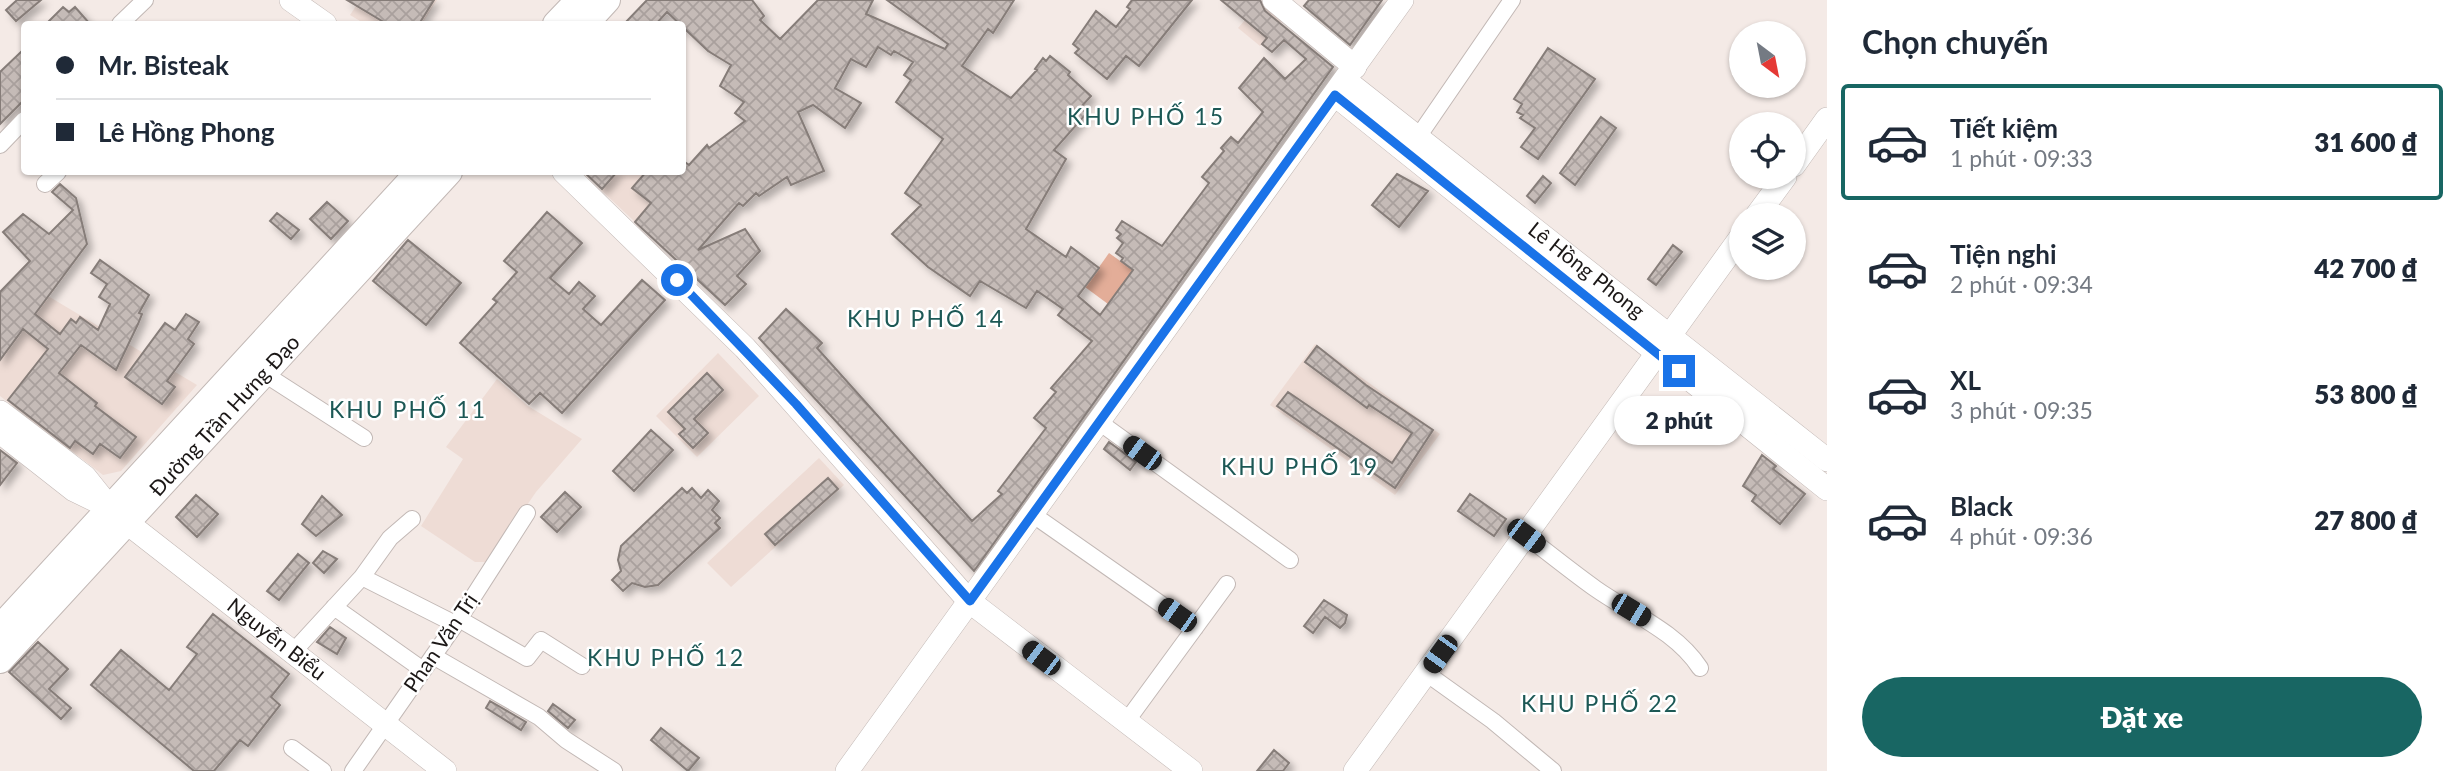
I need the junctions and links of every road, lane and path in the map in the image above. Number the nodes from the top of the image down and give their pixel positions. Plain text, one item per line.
1 (145, 0) edge
2 (291, 0) edge
3 (579, 0) edge
4 (607, 0) edge
5 (1274, 0) edge
6 (1402, 0) edge
7 (1512, 0) edge
8 (123, 21) edge
9 (320, 21) edge
10 (559, 21) edge
11 (588, 21) edge
12 (1345, 81) junction
13 (1827, 119) edge
14 (21, 123) edge
15 (1418, 137) junction
16 (0, 145) edge
17 (1806, 148) edge
18 (55, 175) edge
19 (417, 175) edge
20 (445, 175) edge
21 (567, 175) edge
22 (45, 184) dead end
23 (384, 225) junction
24 (1729, 254) edge
25 (1664, 344) junction
26 (263, 373) junction
27 (0, 412) edge
28 (1099, 422) junction
29 (0, 432) edge
30 (364, 438) dead end
31 (1827, 460) edge
32 (1827, 489) edge
33 (527, 513) dead end
34 (117, 514) junction
35 (1032, 514) junction
36 (412, 519) dead end
37 (1526, 536) junction
38 (1290, 560) dead end
39 (362, 577) junction
40 (1227, 584) dead end
41 (970, 601) junction
42 (334, 607) junction
43 (457, 621) junction
44 (0, 628) edge
45 (1195, 628) junction
46 (293, 652) junction
47 (433, 656) junction
48 (0, 660) edge
49 (582, 666) dead end
50 (1700, 668) dead end
51 (423, 670) junction
52 (1426, 673) junction
53 (1126, 722) junction
54 (385, 724) junction
55 (292, 748) dead end
56 (324, 771) edge
57 (353, 771) edge
58 (445, 771) edge
59 (614, 771) edge
60 (847, 771) edge
61 (1191, 771) edge
62 (1355, 771) edge
63 (1553, 771) edge

1 - 8 street
2 - 9 main road
3 - 10 main road
4 - 11 main road
5 - 12 main road, Lê Hồng Phong
6 - 12 main road
7 - 15 street
12 - 15 main road, Lê Hồng Phong
12 - 25 main road, Lê Hồng Phong
12 - 28 main road
13 - 17 main road
14 - 16 street
15 - 25 main road, Lê Hồng Phong
18 - 22 street
19 - 23 main road, Đường Trần Hưng Đạo
20 - 23 main road, Đường Trần Hưng Đạo
21 - 41 main road
23 - 26 main road, Đường Trần Hưng Đạo
23 - 34 main road, Đường Trần Hưng Đạo
24 - 25 main road
25 - 31 main road, Lê Hồng Phong
25 - 32 main road, Lê Hồng Phong
25 - 37 main road
26 - 30 street
26 - 34 main road, Đường Trần Hưng Đạo
27 - 34 main road, Nguyễn Biểu
28 - 35 main road
28 - 38 street
29 - 34 main road, Nguyễn Biểu
33 - 43 street, Phan Văn Trị
34 - 44 main road, Đường Trần Hưng Đạo
34 - 46 main road, Nguyễn Biểu
34 - 48 main road, Đường Trần Hưng Đạo
35 - 41 main road
35 - 45 street
36 - 39 street
37 - 50 street
37 - 52 main road
39 - 42 street
39 - 43 street
40 - 45 street
41 - 53 main road
41 - 60 main road
42 - 46 street
42 - 51 street
43 - 47 street, Phan Văn Trị
43 - 49 street
45 - 53 street
46 - 54 main road, Nguyễn Biểu
47 - 51 street, Phan Văn Trị
47 - 59 street
51 - 54 street, Phan Văn Trị
52 - 62 main road
52 - 63 street
53 - 61 main road
54 - 57 street, Phan Văn Trị
54 - 58 main road, Nguyễn Biểu
55 - 56 street

